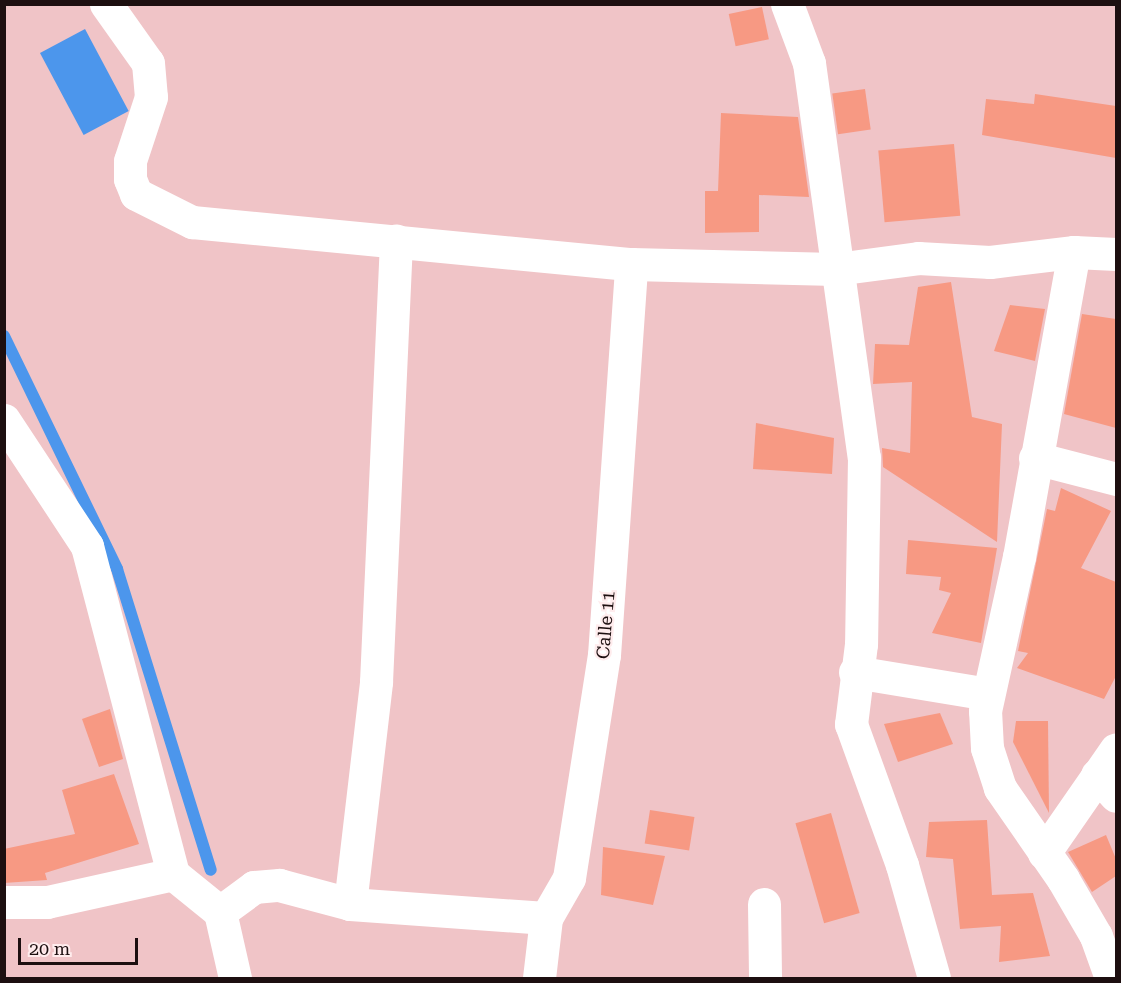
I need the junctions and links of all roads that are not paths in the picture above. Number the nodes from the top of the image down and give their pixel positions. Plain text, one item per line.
1 (106, 4) edge
2 (787, 4) edge
3 (396, 240) junction
4 (1074, 252) junction
5 (1116, 254) edge
6 (631, 264) junction
7 (836, 269) junction
8 (4, 420) edge
9 (1035, 458) junction
10 (1116, 479) edge
11 (855, 672) junction
12 (988, 693) junction
13 (1116, 749) edge
14 (1107, 786) edge
15 (1044, 853) junction
16 (173, 874) junction
17 (4, 902) edge
18 (350, 904) junction
19 (764, 904) dead end
20 (220, 912) junction
21 (546, 918) junction
22 (235, 978) edge
23 (539, 978) edge
24 (765, 978) edge
25 (934, 978) edge
26 (1111, 978) edge

1 - 3 street
2 - 7 street
3 - 6 street
3 - 18 street
4 - 5 street
4 - 7 street
4 - 9 street
6 - 7 street
6 - 21 street, Calle 11
7 - 11 street
8 - 16 street
9 - 10 street
9 - 12 street
11 - 12 street
11 - 25 street
12 - 15 street
13 - 14 street
14 - 15 street
15 - 26 street
16 - 17 street
16 - 20 street
18 - 20 street
18 - 21 street
19 - 24 street
20 - 22 street
21 - 23 street, Calle 11

